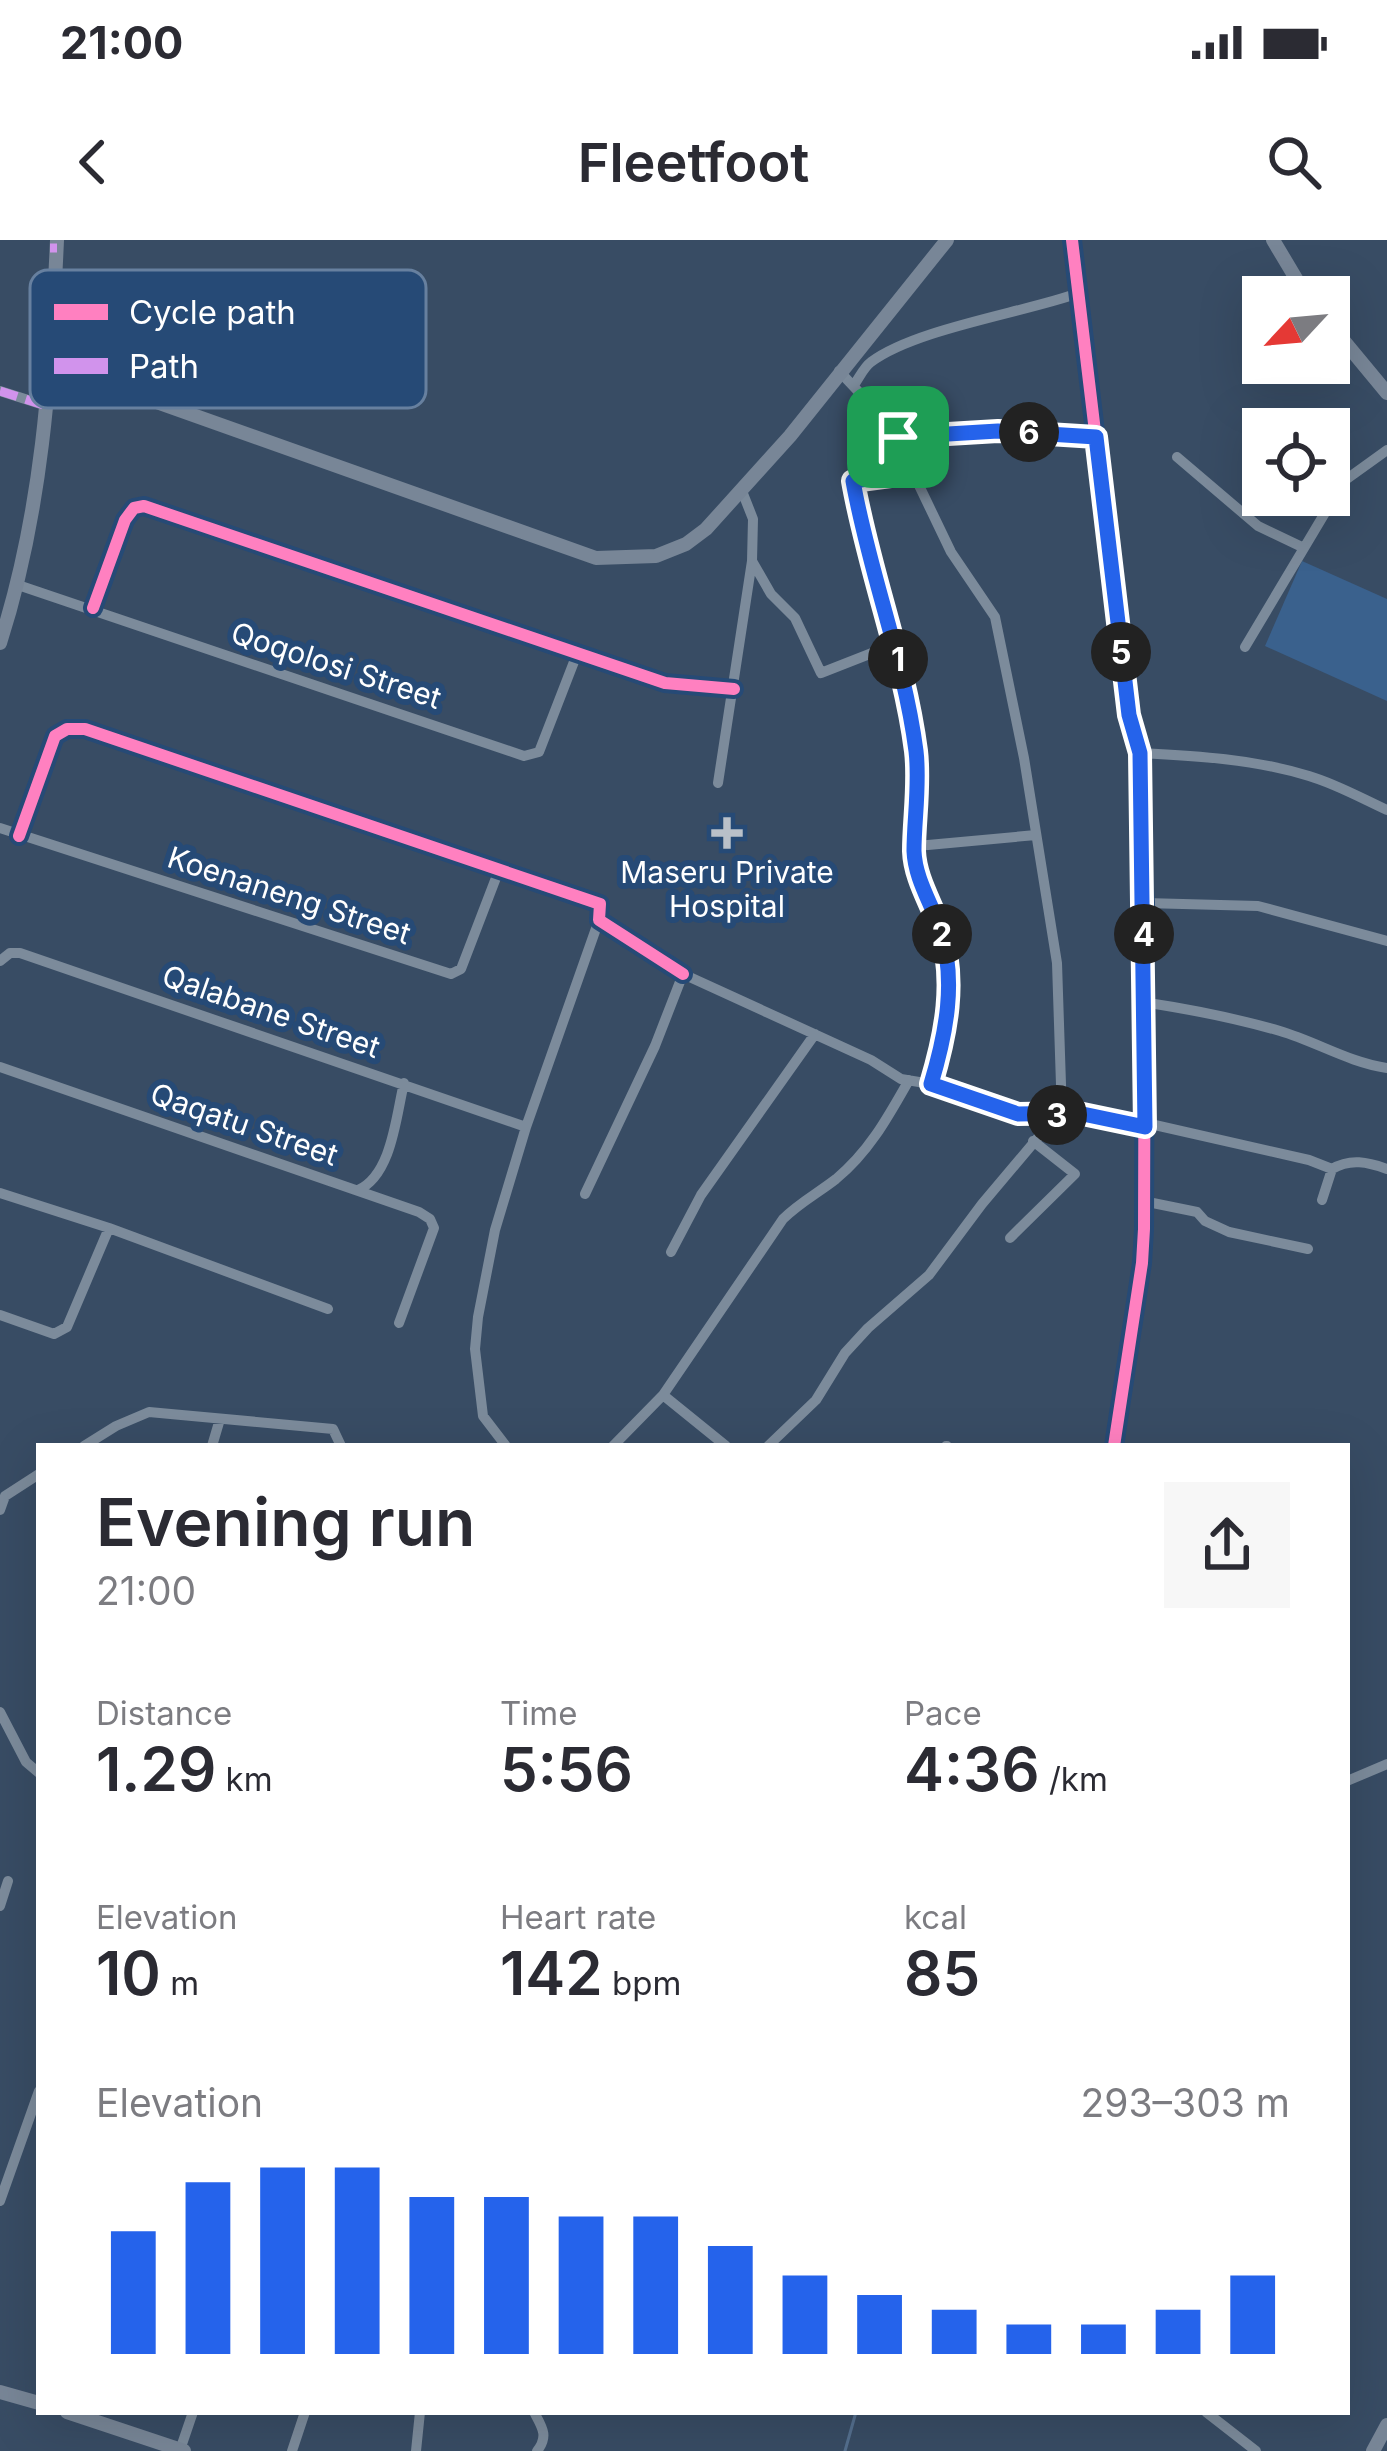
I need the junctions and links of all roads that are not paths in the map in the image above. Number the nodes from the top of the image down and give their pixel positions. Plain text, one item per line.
1 (947, 240) edge
2 (1072, 240) edge
3 (1295, 240) edge
4 (1275, 244) edge
5 (1294, 276) edge
6 (1078, 293) junction
7 (1350, 348) edge
8 (839, 371) junction
9 (854, 385) junction
10 (0, 391) edge
11 (1387, 393) edge
12 (30, 401) edge
13 (46, 408) edge
14 (176, 408) edge
15 (898, 437) junction
16 (1096, 437) junction
17 (1387, 450) edge
18 (1177, 457) dead end
19 (913, 473) junction
20 (742, 490) junction
21 (1302, 547) junction
22 (752, 561) junction
23 (18, 585) junction
24 (93, 608) junction
25 (0, 642) edge
26 (895, 644) junction
27 (1245, 647) dead end
28 (577, 654) junction
29 (734, 689) junction
30 (1140, 753) junction
31 (718, 783) dead end
32 (1387, 809) edge
33 (0, 828) edge
34 (1036, 835) junction
35 (19, 836) junction
36 (917, 846) junction
37 (499, 870) junction
38 (1145, 903) junction
39 (599, 920) junction
40 (1387, 941) edge
41 (0, 961) edge
42 (683, 974) junction
43 (1142, 1002) junction
44 (815, 1034) junction
45 (0, 1067) edge
46 (1387, 1068) edge
47 (909, 1080) junction
48 (404, 1083) junction
49 (931, 1084) junction
50 (1060, 1115) junction
51 (1146, 1125) junction
52 (526, 1126) junction
53 (1033, 1141) junction
54 (1332, 1169) junction
55 (1387, 1169) edge
56 (358, 1190) junction
57 (0, 1193) edge
58 (585, 1194) dead end
59 (1322, 1200) dead end
60 (1143, 1202) junction
61 (109, 1228) junction
62 (1010, 1238) dead end
63 (1308, 1249) dead end
64 (671, 1252) dead end
65 (328, 1309) dead end
66 (0, 1315) edge
67 (399, 1323) dead end
68 (663, 1395) junction
69 (220, 1419) junction
70 (89, 1443) edge
71 (213, 1443) edge
72 (340, 1443) edge
73 (504, 1443) edge
74 (616, 1443) edge
75 (722, 1443) edge
76 (772, 1443) edge
77 (1114, 1443) edge
78 (36, 1475) edge
79 (3, 1490) edge
80 (0, 1510) edge
81 (0, 1712) edge
82 (1387, 1765) edge
83 (36, 1770) edge
84 (1350, 1780) edge
85 (8, 1881) dead end
86 (0, 1906) edge
87 (36, 2099) edge
88 (0, 2201) edge
89 (0, 2392) edge
90 (36, 2402) edge
91 (77, 2415) edge
92 (192, 2415) edge
93 (304, 2415) edge
94 (420, 2415) edge
95 (536, 2415) edge
96 (1210, 2415) edge
97 (1387, 2425) edge
98 (182, 2450) edge
99 (292, 2451) edge
100 (416, 2451) edge
101 (537, 2451) edge
102 (1256, 2451) edge
103 (1373, 2451) edge

1 - 8 main road
2 - 6 street
3 - 4 street
4 - 5 main road
6 - 9 street
6 - 16 street
7 - 11 main road
8 - 9 street
8 - 20 main road
9 - 15 street
10 - 12 street
13 - 23 main road
14 - 20 main road
15 - 16 street
15 - 19 street
16 - 30 street
17 - 21 street
18 - 21 street
19 - 26 street
19 - 34 street
20 - 22 street
21 - 27 street
22 - 26 street
22 - 29 street
23 - 24 street, Qoqolosi Street
23 - 25 main road
24 - 28 street, Qoqolosi Street
24 - 28 street
26 - 36 street
28 - 29 street
29 - 31 street
30 - 32 street
30 - 38 street
33 - 35 street, Koenaneng Street
34 - 36 street
34 - 50 street
35 - 37 street, Koenaneng Street
35 - 37 street
36 - 49 street
37 - 39 street
38 - 40 street
38 - 43 street
39 - 42 street
39 - 52 street
41 - 48 street, Qalabane Street
42 - 44 street
42 - 58 street
43 - 46 street
43 - 51 street
44 - 47 street
44 - 64 street
45 - 56 street, Qaqatu Street
47 - 49 street
47 - 68 street
48 - 52 street, Qalabane Street
48 - 56 street, Qaqatu Street
49 - 50 street
50 - 51 street
50 - 53 street
51 - 54 street
51 - 60 street
52 - 73 street
53 - 62 street
53 - 76 street
54 - 55 street
54 - 59 street
56 - 67 street
57 - 61 street
60 - 63 street
60 - 77 street
61 - 65 street
61 - 66 street
68 - 74 street
68 - 75 street
69 - 70 street
69 - 71 street
69 - 72 street
78 - 79 street
79 - 80 street
81 - 83 street
82 - 84 street
85 - 86 street
87 - 88 street
89 - 90 main road
91 - 98 main road
92 - 98 street
93 - 99 street
94 - 100 street
95 - 101 street
96 - 102 street
97 - 103 main road

